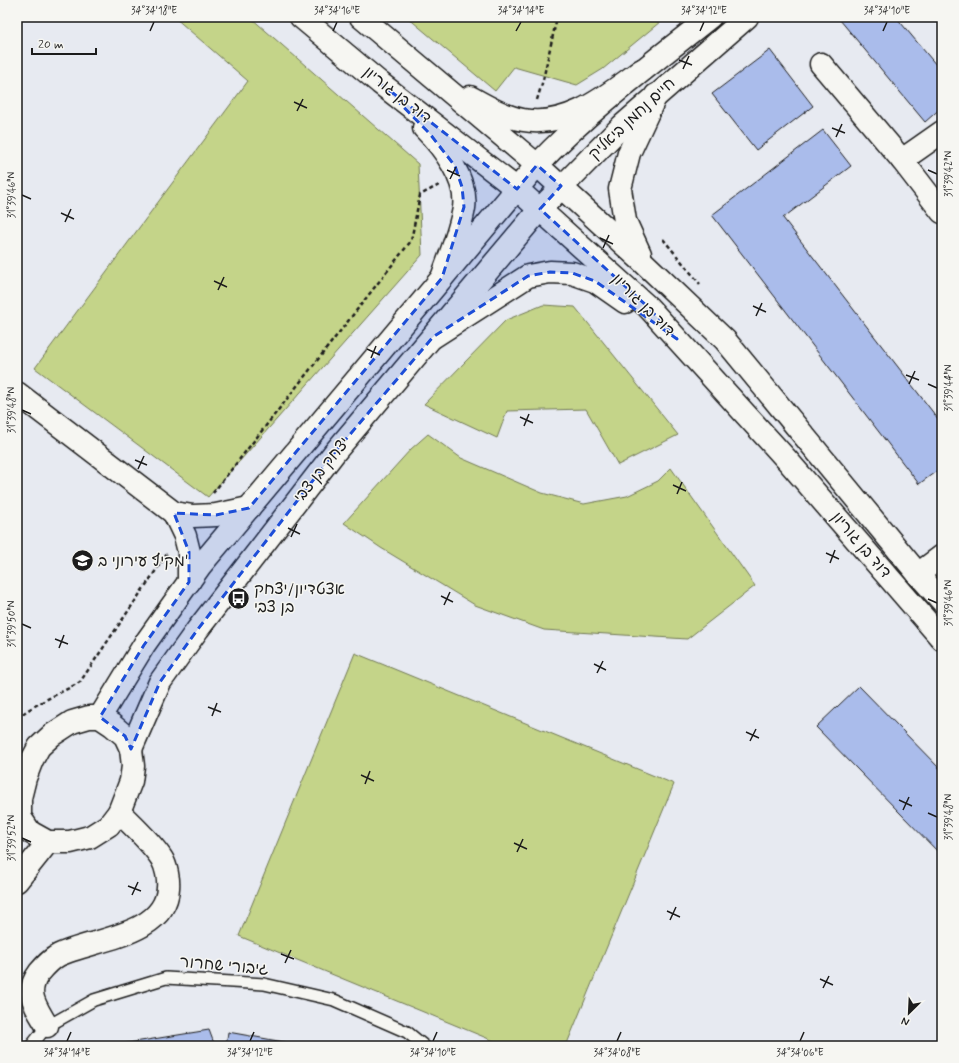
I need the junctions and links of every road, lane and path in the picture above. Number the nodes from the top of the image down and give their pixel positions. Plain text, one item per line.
1 (301, 17) edge
2 (361, 17) edge
3 (557, 17) edge
4 (710, 17) edge
5 (747, 17) edge
6 (821, 64) dead end
7 (642, 70) junction
8 (428, 72) junction
9 (380, 83) junction
10 (656, 95) junction
11 (536, 103) dead end
12 (942, 132) edge
13 (902, 160) junction
14 (537, 165) junction
15 (458, 175) junction
16 (561, 186) junction
17 (517, 189) junction
18 (540, 208) junction
19 (942, 212) edge
20 (643, 262) junction
21 (442, 278) junction
22 (433, 337) junction
23 (677, 339) junction
24 (17, 393) edge
25 (222, 483) dead end
26 (249, 508) junction
27 (178, 522) junction
28 (942, 556) edge
29 (918, 574) junction
30 (189, 582) junction
31 (942, 600) edge
32 (942, 639) edge
33 (100, 717) junction
34 (17, 718) edge
35 (130, 749) junction
36 (25, 761) edge
37 (118, 812) junction
38 (18, 819) edge
39 (48, 842) junction
40 (17, 881) edge
41 (47, 1026) junction
42 (30, 1046) edge
43 (424, 1046) edge

1 - 9 street, דוד בן גוריון
2 - 8 street, דוד בן גוריון
3 - 11 path
4 - 7 street, חיים נחמן ביאליק
5 - 10 street, חיים נחמן ביאליק
6 - 13 street
7 - 8 street
7 - 14 street, חיים נחמן ביאליק
8 - 14 street, דוד בן גוריון
9 - 15 street
9 - 17 street, דוד בן גוריון
10 - 16 street, חיים נחמן ביאליק
10 - 20 street
12 - 13 street
13 - 19 street
14 - 16 street, דוד בן גוריון
14 - 17 street, חיים נחמן ביאליק
15 - 21 street
15 - 25 path
16 - 18 street, חיים נחמן ביאליק
16 - 20 street, דוד בן גוריון
17 - 18 street, דוד בן גוריון
17 - 21 street, יצחק בן צבי
18 - 22 street, יצחק בן צבי
18 - 23 street, דוד בן גוריון
20 - 29 street, דוד בן גוריון
21 - 26 street, יצחק בן צבי
22 - 23 street
22 - 35 street, יצחק בן צבי
23 - 32 street, דוד בן גוריון
24 - 27 street
26 - 27 street
26 - 30 street, יצחק בן צבי
27 - 30 street
27 - 34 path
28 - 29 street
29 - 31 street, דוד בן גוריון
30 - 33 street, יצחק בן צבי
33 - 35 street
33 - 36 street
35 - 37 street
36 - 38 street
37 - 39 street
37 - 41 street
38 - 39 street
39 - 40 street
41 - 42 lane, גיבורי שחרור
41 - 43 lane, גיבורי שחרור

